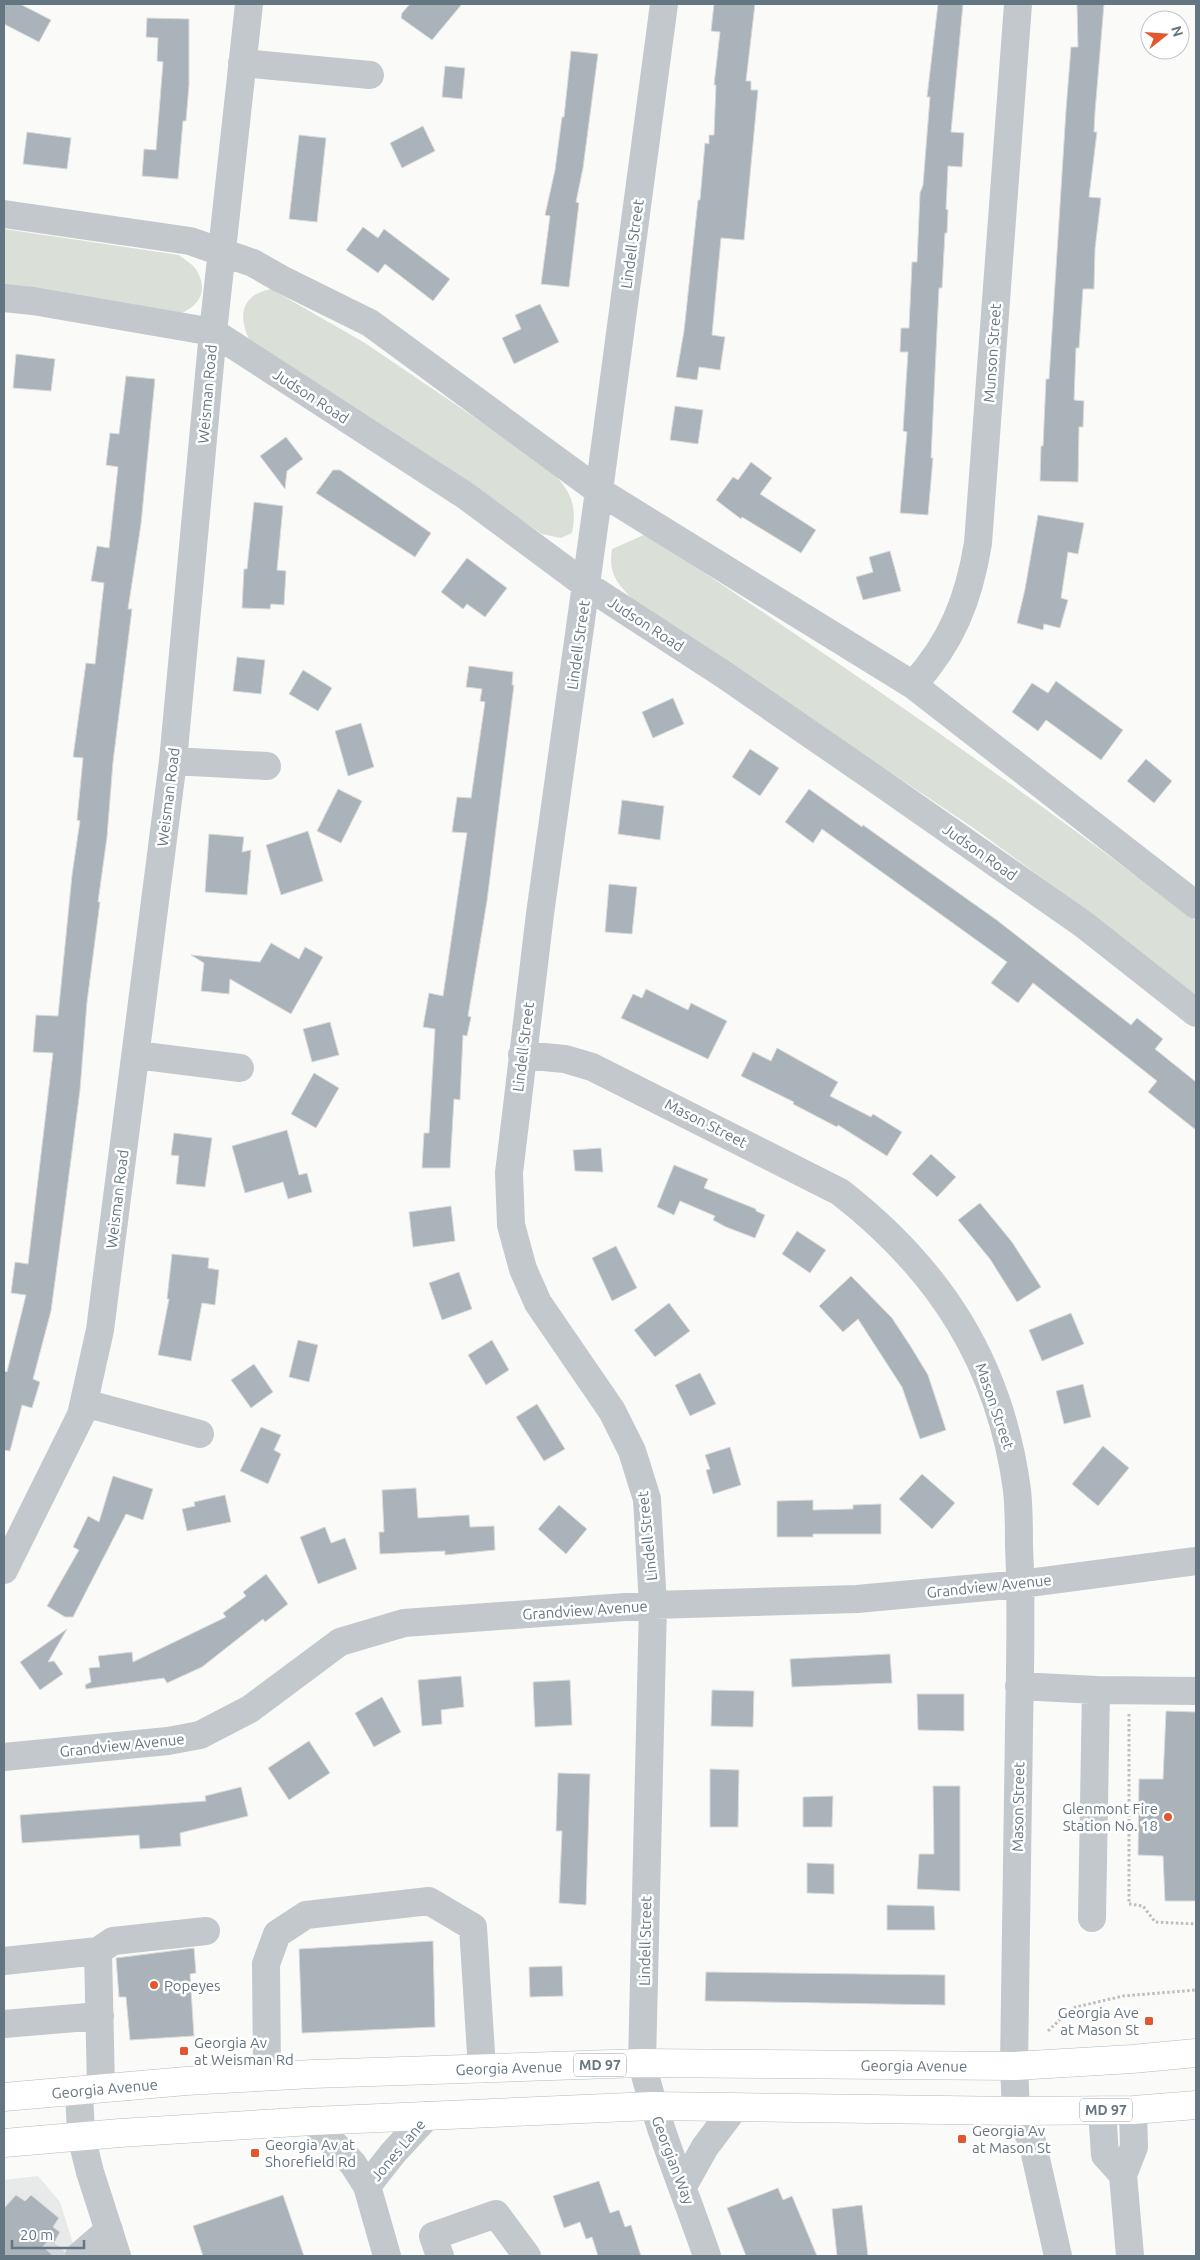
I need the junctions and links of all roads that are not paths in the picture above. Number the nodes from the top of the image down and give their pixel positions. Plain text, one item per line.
1 (249, 4) edge
2 (664, 4) edge
3 (1018, 4) edge
4 (242, 62) junction
5 (370, 75) dead end
6 (4, 214) edge
7 (222, 251) junction
8 (4, 298) edge
9 (213, 332) junction
10 (600, 491) junction
11 (586, 585) junction
12 (913, 685) junction
13 (174, 761) junction
14 (267, 766) dead end
15 (1196, 905) edge
16 (1196, 1013) edge
17 (136, 1055) junction
18 (522, 1055) junction
19 (240, 1068) dead end
20 (84, 1402) junction
21 (200, 1434) dead end
22 (1196, 1561) edge
23 (4, 1570) edge
24 (1021, 1584) junction
25 (653, 1605) junction
26 (1019, 1686) junction
27 (1096, 1690) junction
28 (1196, 1691) edge
29 (4, 1757) edge
30 (1092, 1918) dead end
31 (206, 1931) dead end
32 (98, 1951) junction
33 (4, 1960) edge
34 (100, 2016) junction
35 (4, 2024) edge
36 (1196, 2053) edge
37 (642, 2063) junction
38 (1014, 2066) junction
39 (482, 2068) junction
40 (267, 2076) junction
41 (90, 2089) junction
42 (4, 2098) edge
43 (1196, 2105) edge
44 (652, 2106) junction
45 (735, 2107) junction
46 (1016, 2110) junction
47 (1102, 2110) junction
48 (1133, 2110) junction
49 (428, 2115) junction
50 (312, 2121) junction
51 (81, 2136) junction
52 (4, 2143) edge
53 (1124, 2175) junction
54 (367, 2186) junction
55 (683, 2186) junction
56 (109, 2230) junction
57 (74, 2252) tunnel mouth
58 (117, 2256) edge
59 (387, 2256) edge
60 (440, 2256) edge
61 (527, 2256) edge
62 (707, 2256) edge
63 (1058, 2256) edge
64 (1130, 2256) edge

1 - 4 street, Weisman Road
2 - 10 street, Lindell Street
3 - 12 street, Munson Street
4 - 5 street
4 - 7 street, Weisman Road
6 - 7 street
7 - 9 street, Weisman Road
7 - 10 street
8 - 9 street, Judson Road
9 - 11 street, Judson Road
9 - 13 street, Weisman Road
10 - 11 street, Lindell Street
10 - 12 street
11 - 16 street, Judson Road
11 - 18 street, Lindell Street
12 - 15 street
13 - 14 street
13 - 17 street, Weisman Road
17 - 19 street
17 - 20 street, Weisman Road
18 - 24 street, Mason Street
18 - 25 street, Lindell Street
20 - 21 street
20 - 23 street, Weisman Road
22 - 24 street, Grandview Avenue
24 - 25 street, Grandview Avenue
24 - 26 street, Mason Street
25 - 29 street, Grandview Avenue
25 - 37 street, Lindell Street
26 - 27 street
26 - 38 street, Mason Street
27 - 28 street
27 - 30 street
31 - 32 street
32 - 33 street
32 - 34 street
34 - 35 street
34 - 41 street
36 - 38 main road, Georgia Avenue / MD 97
37 - 38 main road, Georgia Avenue / MD 97
37 - 39 main road, Georgia Avenue / MD 97
37 - 44 street, Georgian Way
38 - 46 street, Mason Street
39 - 40 main road, Georgia Avenue / MD 97
39 - 40 street
40 - 41 main road, Georgia Avenue / MD 97
41 - 42 main road, Georgia Avenue / MD 97
41 - 51 street
43 - 48 main road, MD 97
44 - 45 main road, MD 97
44 - 49 main road, MD 97
44 - 55 street, Georgian Way
45 - 46 main road, MD 97
45 - 55 street
46 - 47 main road, MD 97
46 - 63 street
47 - 48 main road, MD 97
47 - 53 street
48 - 53 street
49 - 50 main road, MD 97
49 - 54 street, Jones Lane
50 - 51 main road, MD 97
50 - 54 street, Jones Lane
51 - 52 main road, MD 97
51 - 56 street
53 - 64 street
54 - 59 street, Jones Lane
55 - 62 street, Georgian Way
56 - 57 street
56 - 58 street
60 - 61 street

